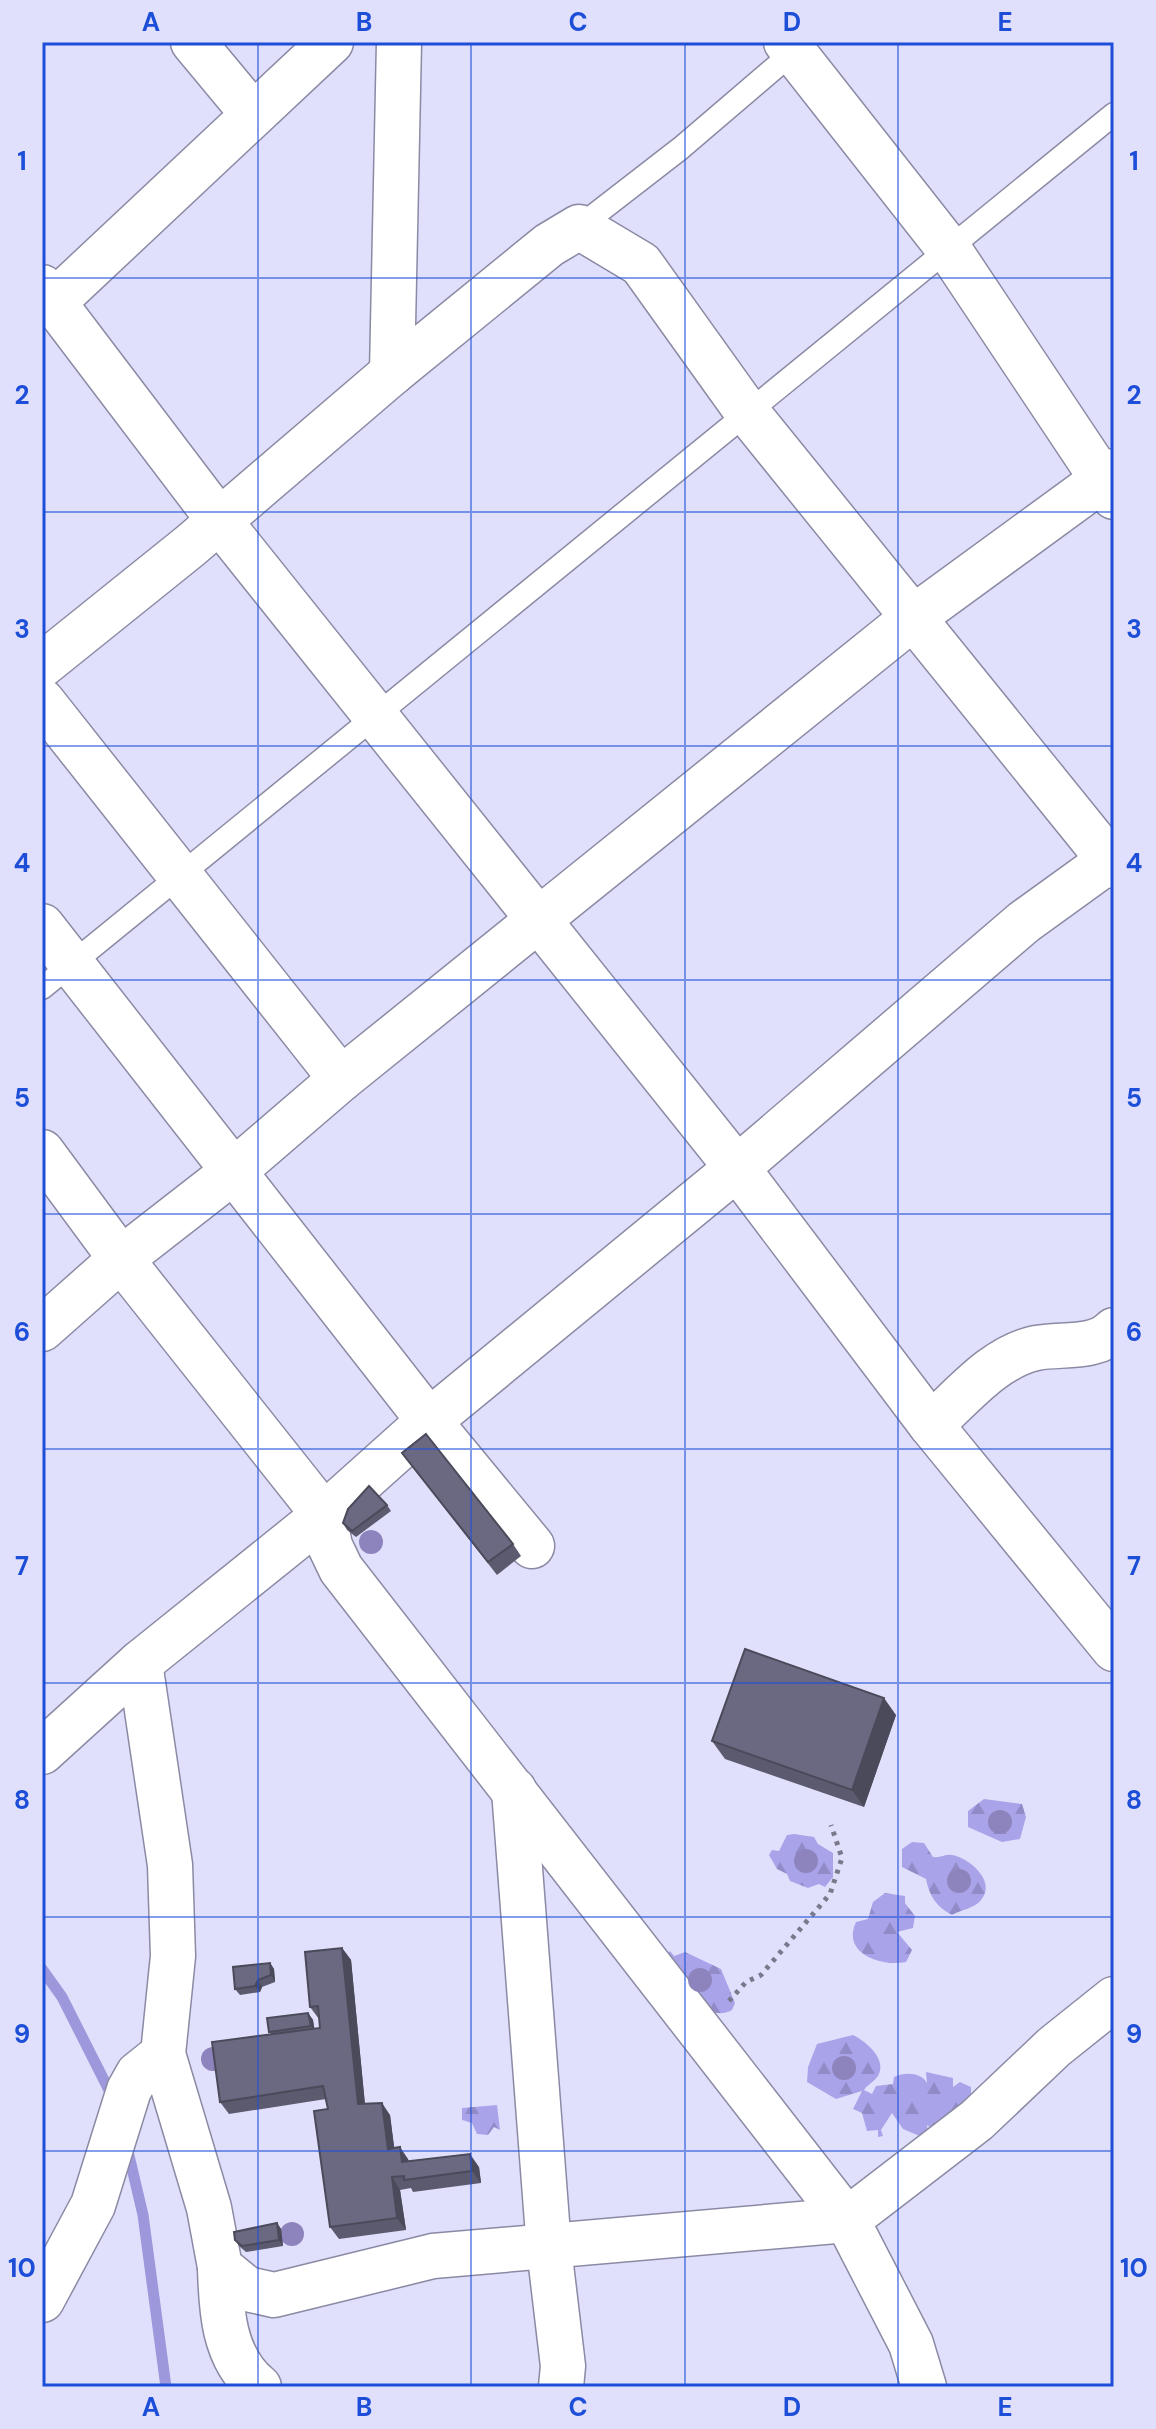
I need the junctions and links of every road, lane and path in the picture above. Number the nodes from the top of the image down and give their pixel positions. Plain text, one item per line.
1 (193, 42) edge
2 (331, 42) edge
3 (399, 42) edge
4 (795, 45) edge
5 (252, 113) junction
6 (1114, 114) edge
7 (579, 227) junction
8 (948, 248) junction
9 (48, 294) edge
10 (392, 373) junction
11 (747, 412) junction
12 (1110, 483) edge
13 (218, 519) junction
14 (914, 617) junction
15 (42, 665) edge
16 (42, 701) edge
17 (376, 718) junction
18 (1113, 861) edge
19 (179, 876) junction
20 (539, 921) junction
21 (42, 926) edge
22 (56, 976) edge
23 (341, 1079) junction
24 (42, 1152) edge
25 (737, 1168) junction
26 (234, 1171) junction
27 (121, 1259) junction
28 (42, 1329) edge
29 (1114, 1330) edge
30 (429, 1421) junction
31 (931, 1425) junction
32 (324, 1515) junction
33 (532, 1546) dead end
34 (1114, 1649) edge
35 (140, 1663) junction
36 (42, 1752) edge
37 (514, 1790) junction
38 (831, 1825) dead end
39 (1114, 1999) edge
40 (700, 2030) junction
41 (163, 2054) junction
42 (847, 2220) junction
43 (549, 2248) junction
44 (220, 2267) junction
45 (42, 2300) edge
46 (259, 2387) edge
47 (561, 2387) edge
48 (924, 2387) edge

1 - 5 street
2 - 5 street
3 - 10 street
4 - 7 lane
4 - 8 street
5 - 9 street
6 - 8 lane
7 - 10 street
7 - 11 street
8 - 11 lane
8 - 12 street
9 - 13 street
10 - 13 street
11 - 14 street
11 - 17 lane
12 - 14 street
13 - 15 street
13 - 17 street
14 - 18 street
14 - 20 street
16 - 19 street
17 - 19 lane
17 - 20 street
18 - 25 street
19 - 22 lane
19 - 23 street
20 - 23 street
20 - 25 street
21 - 22 street
22 - 26 street
23 - 26 street
24 - 27 street
25 - 30 street
25 - 31 street
26 - 27 street
26 - 30 street
27 - 28 street
27 - 32 street
29 - 31 street
30 - 32 street
30 - 33 street
31 - 34 street
32 - 35 street
32 - 37 street
35 - 36 street
35 - 41 street
37 - 40 street
37 - 43 street
38 - 40 path
39 - 42 street
40 - 42 street
41 - 44 street
41 - 45 street
42 - 43 street
42 - 48 street
43 - 44 street
43 - 47 street
44 - 46 street

